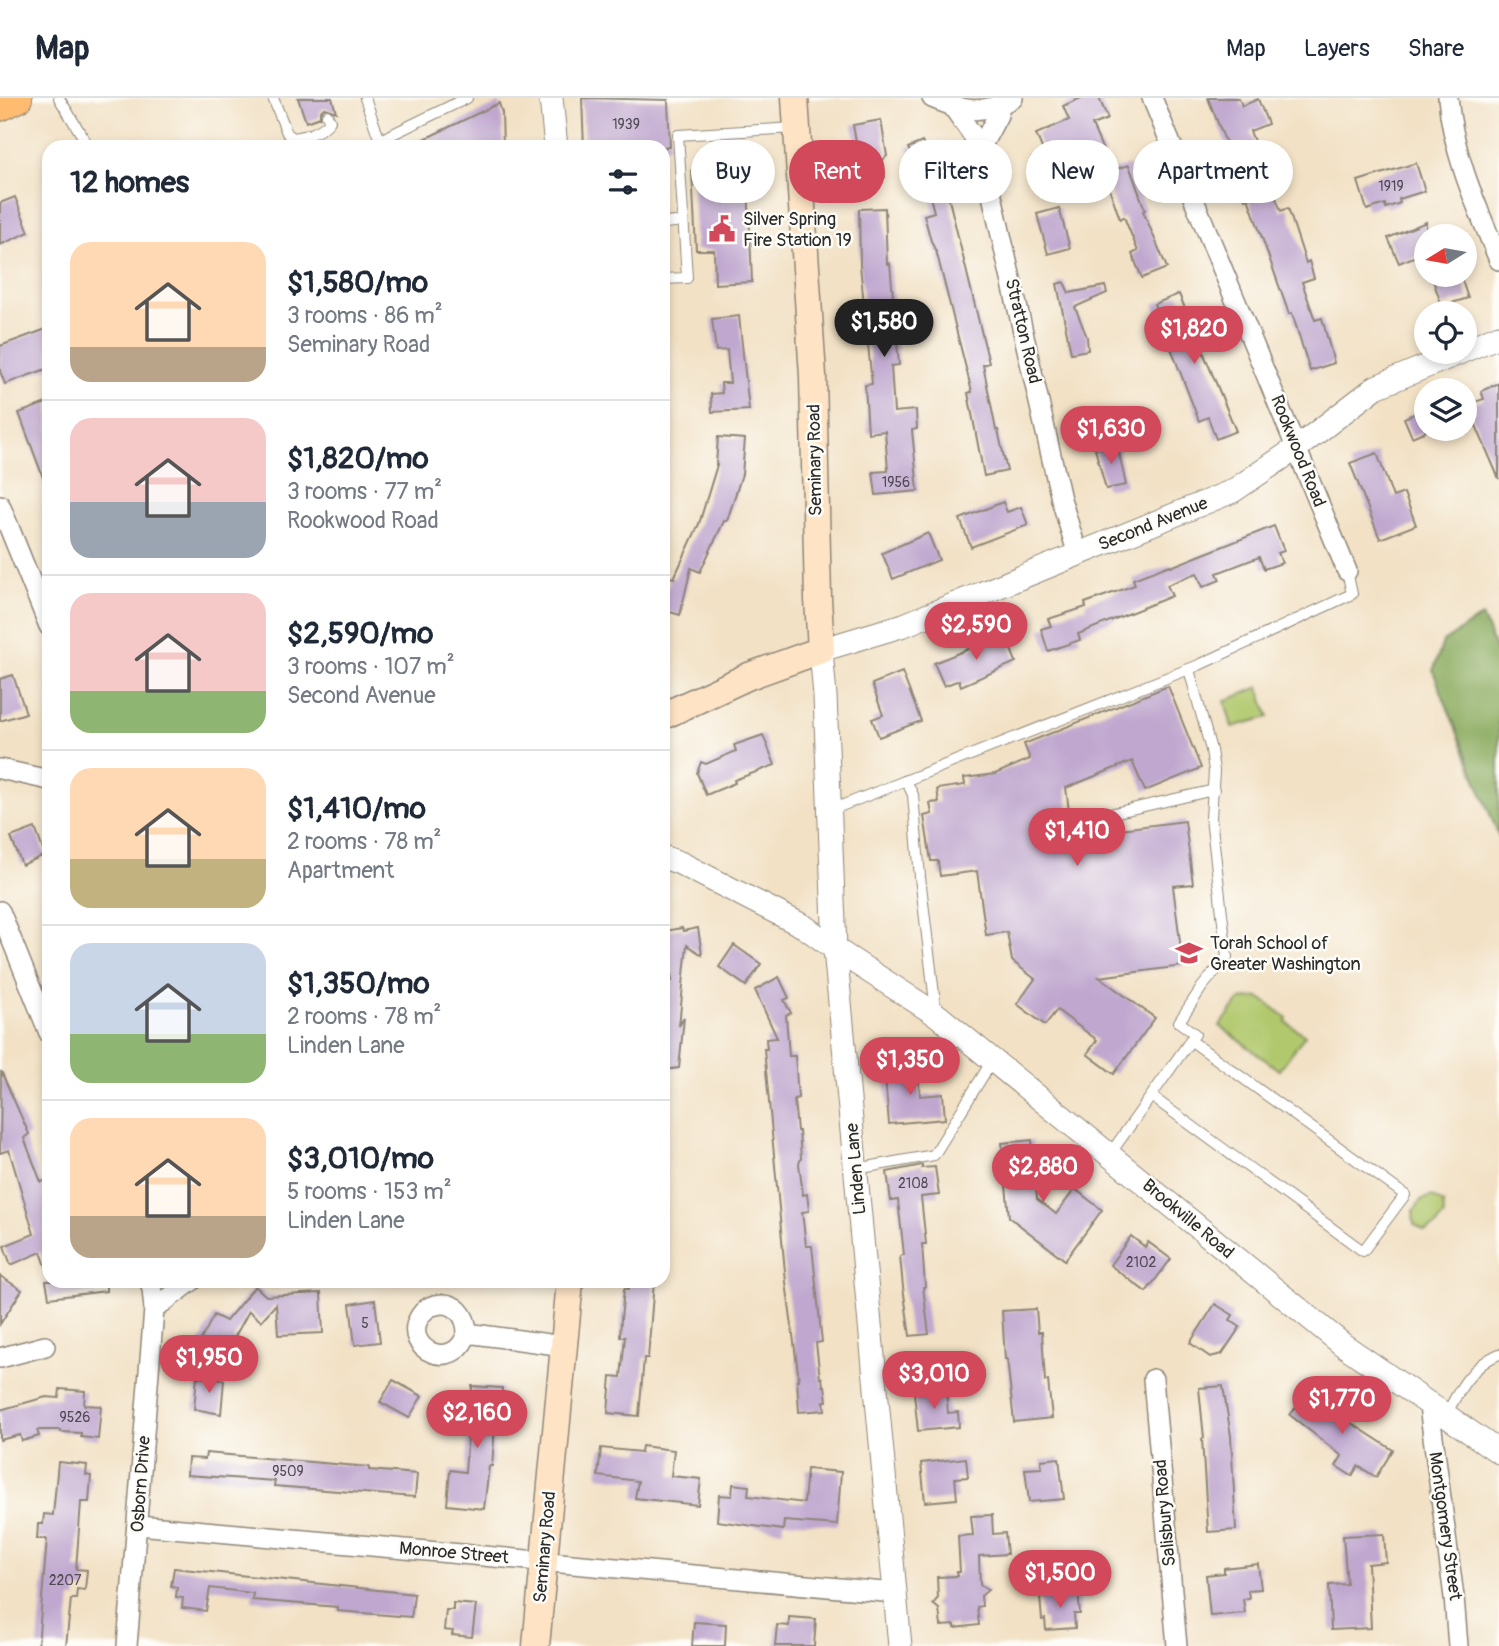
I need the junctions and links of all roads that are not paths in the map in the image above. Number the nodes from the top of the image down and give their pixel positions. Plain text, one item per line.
1 (60, 98) edge
2 (273, 98) edge
3 (365, 98) edge
4 (467, 98) edge
5 (551, 98) edge
6 (795, 98) edge
7 (932, 98) edge
8 (1152, 98) edge
9 (1448, 98) edge
10 (1006, 102) edge
11 (953, 107) junction
12 (327, 115) dead end
13 (797, 128) junction
14 (85, 140) edge
15 (380, 140) edge
16 (382, 140) edge
17 (555, 140) edge
18 (976, 140) edge
19 (985, 140) edge
20 (994, 203) edge
21 (670, 222) edge
22 (676, 222) dead end
23 (1499, 260) edge
24 (670, 279) edge
25 (1499, 336) edge
26 (1477, 345) edge
27 (1432, 364) edge
28 (1298, 447) junction
29 (0, 505) edge
30 (1078, 555) junction
31 (1347, 571) joint
32 (42, 609) edge
33 (821, 650) junction
34 (1187, 670) junction
35 (670, 713) edge
36 (0, 769) edge
37 (42, 778) edge
38 (906, 780) junction
39 (1214, 790) junction
40 (830, 810) junction
41 (1092, 818) dead end
42 (670, 859) edge
43 (0, 911) edge
44 (835, 949) junction
45 (42, 1015) edge
46 (937, 1015) junction
47 (1190, 1040) junction
48 (992, 1061) junction
49 (1151, 1096) junction
50 (1110, 1154) junction
51 (856, 1169) junction
52 (150, 1288) edge
53 (182, 1288) edge
54 (569, 1288) edge
55 (154, 1309) junction
56 (467, 1333) dead end
57 (45, 1346) dead end
58 (564, 1346) junction
59 (1499, 1354) edge
60 (0, 1358) edge
61 (1153, 1380) dead end
62 (1437, 1411) junction
63 (1499, 1452) edge
64 (138, 1525) junction
65 (544, 1561) junction
66 (895, 1593) junction
67 (127, 1646) edge
68 (536, 1646) edge
69 (900, 1646) edge
70 (1177, 1646) edge
71 (1458, 1646) edge

1 - 14 lane
2 - 12 lane
3 - 15 lane
4 - 16 lane
5 - 17 street
6 - 13 main road, Seminary Road
7 - 11 street
8 - 28 street, Rookwood Road
9 - 23 street
10 - 11 street
10 - 19 street
11 - 18 street, Stratton Road
13 - 24 lane
13 - 33 main road, Seminary Road
20 - 30 street, Stratton Road
21 - 22 lane
25 - 26 street, Second Avenue
27 - 28 street, Second Avenue
28 - 30 street, Second Avenue
28 - 31 street, Rookwood Road
29 - 32 street
30 - 33 street, Second Avenue
31 - 34 lane
33 - 35 main road
33 - 40 street, Linden Lane
34 - 38 lane
34 - 39 lane
36 - 37 street
38 - 40 lane
38 - 46 lane
39 - 41 lane
39 - 47 lane
40 - 44 street, Linden Lane
42 - 44 street, Brookville Road
43 - 45 street
44 - 46 street, Brookville Road
44 - 51 street, Linden Lane
46 - 48 street, Brookville Road
47 - 49 lane
47 - 49 lane
48 - 50 street, Brookville Road
48 - 51 lane
49 - 50 lane
50 - 62 street, Brookville Road
51 - 66 street, Linden Lane
52 - 55 street, Osborn Drive
53 - 55 street
54 - 58 main road, Seminary Road
55 - 64 street, Osborn Drive
56 - 58 street
57 - 60 street
58 - 65 main road, Seminary Road
59 - 62 lane
61 - 70 street, Salisbury Road
62 - 63 street, Brookville Road
62 - 71 street, Montgomery Street
64 - 65 street, Monroe Street
64 - 67 street, Osborn Drive
65 - 66 street, Monroe Street
65 - 68 main road, Seminary Road
66 - 69 street, Linden Lane

